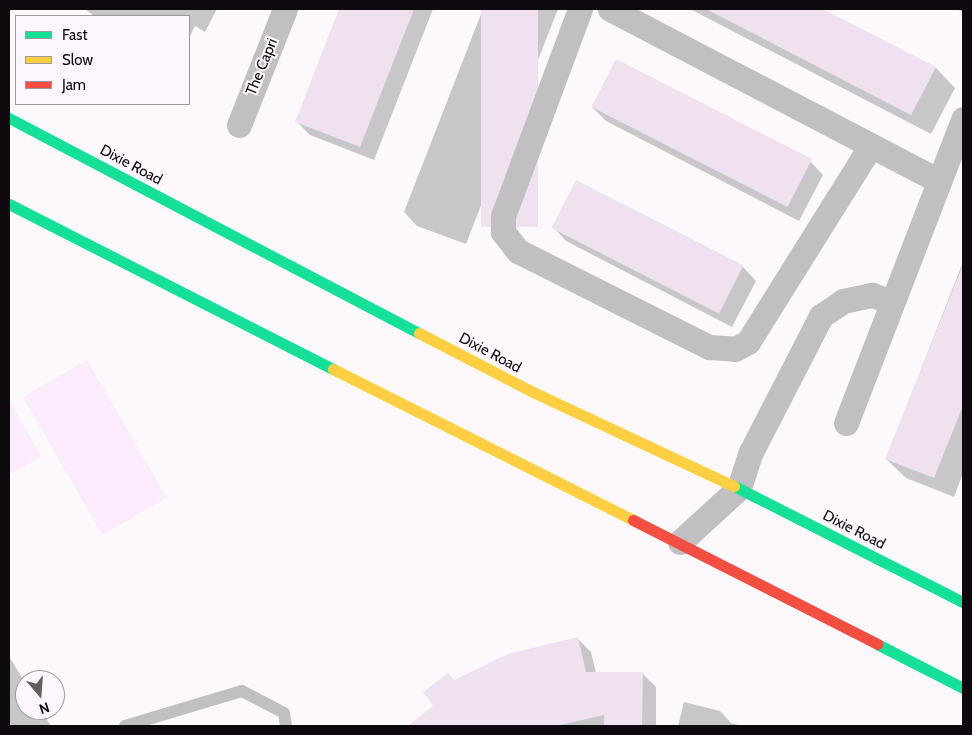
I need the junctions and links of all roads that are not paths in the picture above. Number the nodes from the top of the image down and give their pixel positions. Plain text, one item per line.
1 (285, 9) edge
2 (580, 9) edge
3 (610, 9) edge
4 (10, 117) edge
5 (963, 119) edge
6 (239, 125) dead end
7 (871, 145) junction
8 (939, 180) junction
9 (9, 204) edge
10 (892, 302) junction
11 (846, 424) dead end
12 (739, 488) junction
13 (680, 542) junction
14 (963, 602) edge
15 (963, 688) edge
16 (125, 726) edge
17 (286, 726) edge

1 - 6 street, The Capri
2 - 7 street
3 - 7 street
4 - 12 main road, Dixie Road
5 - 8 street
7 - 8 street
8 - 10 street
9 - 13 main road
10 - 11 street
10 - 12 street
12 - 13 street
12 - 14 main road, Dixie Road
13 - 15 main road
16 - 17 lane

